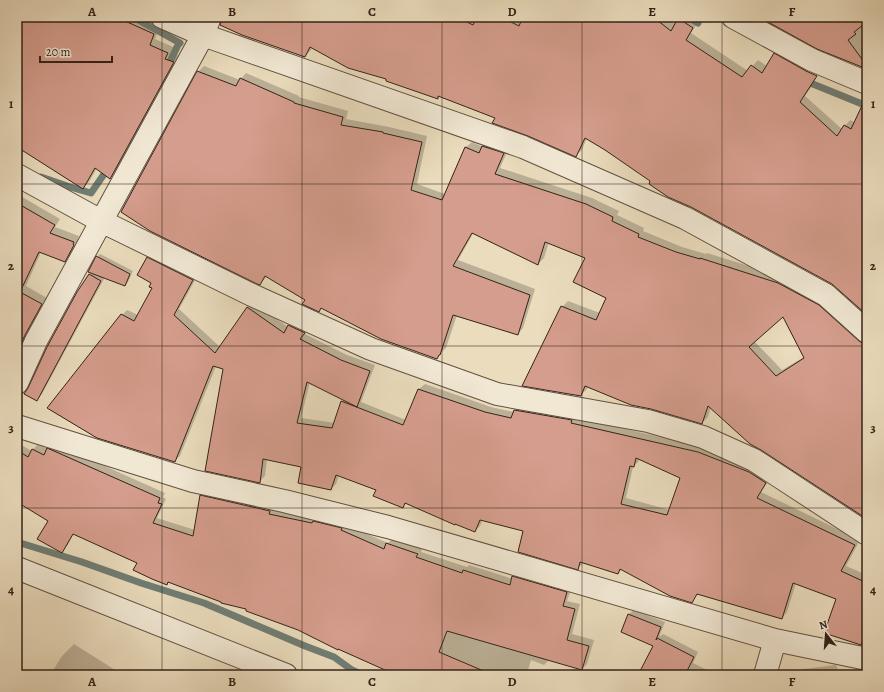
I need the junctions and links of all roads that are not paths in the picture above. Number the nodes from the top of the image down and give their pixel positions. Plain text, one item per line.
1 (162, 17) edge
2 (732, 17) edge
3 (207, 26) edge
4 (867, 83) edge
5 (17, 175) edge
6 (101, 221) junction
7 (867, 332) edge
8 (17, 383) edge
9 (17, 426) edge
10 (867, 534) edge
11 (17, 568) edge
12 (775, 640) junction
13 (867, 659) edge
14 (286, 675) edge
15 (764, 675) edge

1 - 3 street
2 - 4 street
3 - 6 street
3 - 7 street
5 - 6 street
6 - 8 street
6 - 10 street
9 - 12 street
11 - 14 street
12 - 13 street
12 - 15 street

